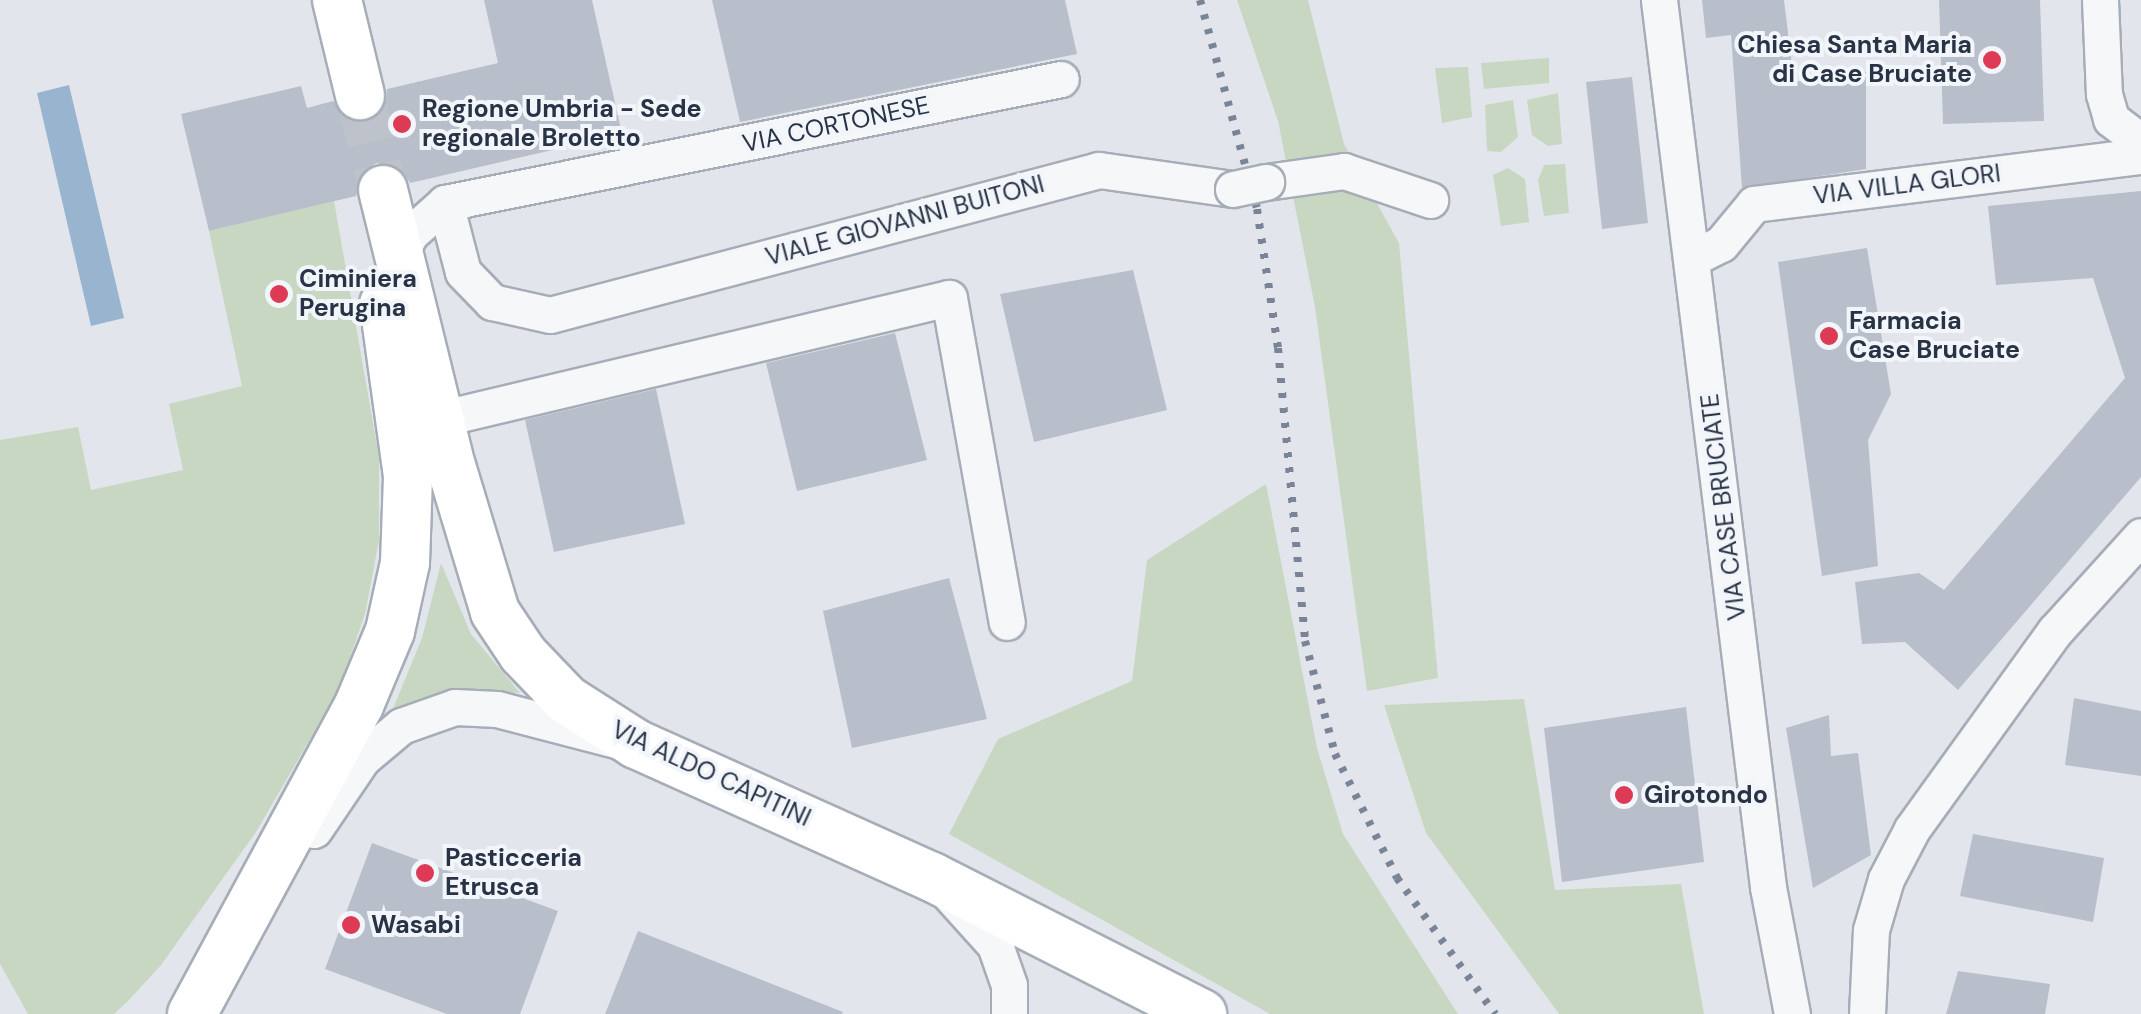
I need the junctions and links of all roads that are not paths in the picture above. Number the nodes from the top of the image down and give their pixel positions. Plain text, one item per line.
1 (337, 0) edge
2 (1659, 0) edge
3 (2100, 0) edge
4 (1061, 79) dead end
5 (360, 95) tunnel mouth
6 (2141, 142) edge
7 (2141, 156) edge
8 (1430, 200) dead end
9 (445, 203) junction
10 (392, 226) junction
11 (1695, 257) junction
12 (440, 419) junction
13 (2141, 536) edge
14 (1006, 622) dead end
15 (636, 744) junction
16 (932, 877) junction
17 (192, 1014) edge
18 (218, 1014) edge
19 (1010, 1014) edge
20 (1202, 1014) edge
21 (1792, 1014) edge
22 (1867, 1014) edge

1 - 5 main road
2 - 11 street, VIA CASE BRUCIATE
3 - 6 street
4 - 9 street, VIA CORTONESE
7 - 11 street, VIA VILLA GLORI
8 - 9 street, VIALE GIOVANNI BUITONI
9 - 10 street
10 - 12 main road, VIA ALDO CAPITINI
10 - 17 main road
11 - 21 street, VIA CASE BRUCIATE
12 - 14 street
12 - 15 main road, VIA ALDO CAPITINI
13 - 22 street
15 - 16 main road, VIA ALDO CAPITINI
15 - 18 street
16 - 19 street
16 - 20 main road, VIA ALDO CAPITINI

